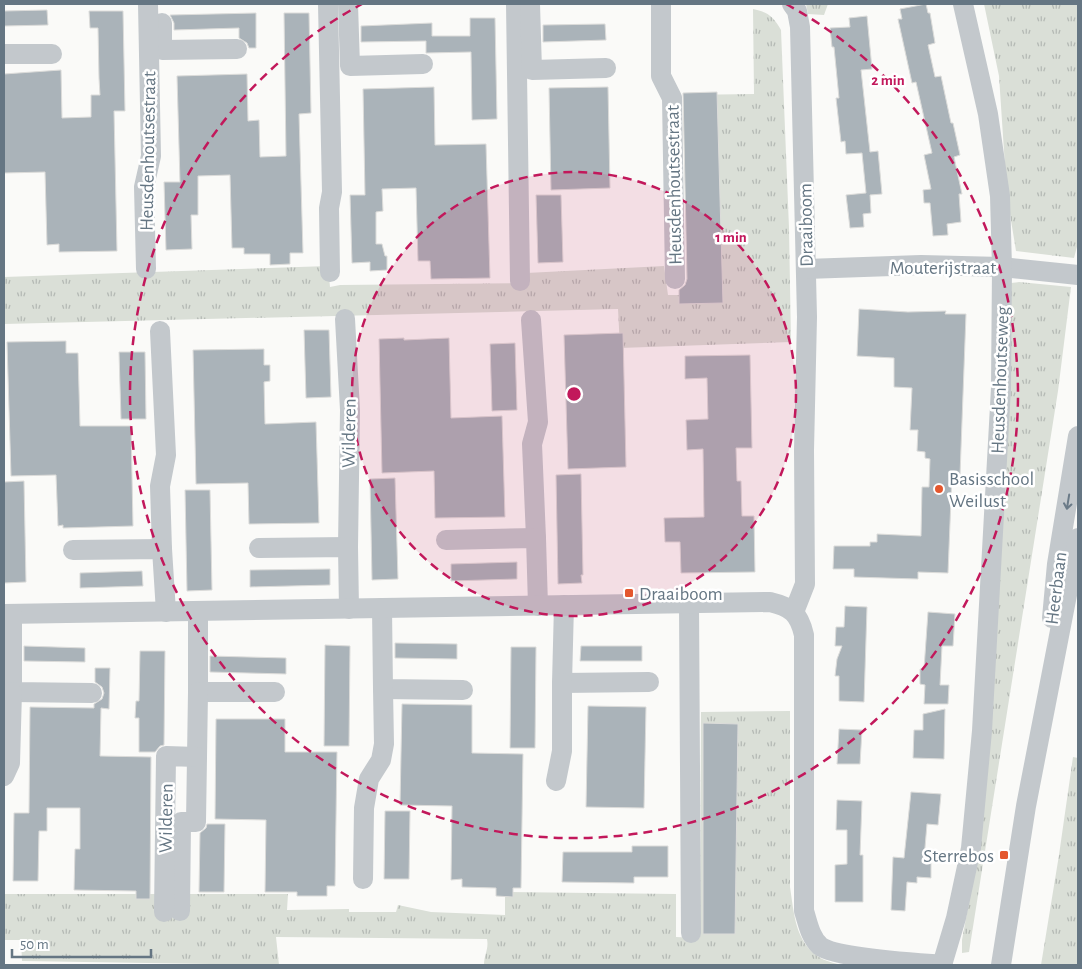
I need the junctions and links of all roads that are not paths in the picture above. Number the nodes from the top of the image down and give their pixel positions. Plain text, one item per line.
1 (148, 4) edge
2 (161, 4) edge
3 (328, 4) edge
4 (348, 4) edge
5 (516, 4) edge
6 (530, 4) edge
7 (661, 4) edge
8 (792, 4) edge
9 (964, 4) edge
10 (237, 49) dead end
11 (4, 54) edge
12 (52, 54) dead end
13 (424, 64) dead end
14 (606, 68) dead end
15 (1002, 267) junction
16 (146, 268) dead end
17 (806, 269) junction
18 (330, 272) dead end
19 (1078, 275) edge
20 (676, 279) dead end
21 (520, 280) dead end
22 (345, 319) dead end
23 (531, 320) dead end
24 (160, 331) dead end
25 (1078, 436) edge
26 (536, 538) junction
27 (1078, 538) edge
28 (446, 540) dead end
29 (348, 547) junction
30 (260, 548) dead end
31 (162, 549) junction
32 (73, 550) dead end
33 (1070, 566) edge
34 (689, 604) junction
35 (564, 605) junction
36 (538, 606) junction
37 (382, 608) junction
38 (349, 609) junction
39 (198, 611) junction
40 (166, 612) junction
41 (794, 612) junction
42 (8, 614) edge
43 (562, 682) junction
44 (649, 682) dead end
45 (383, 689) junction
46 (463, 690) dead end
47 (12, 692) junction
48 (198, 692) junction
49 (275, 692) dead end
50 (92, 693) dead end
51 (197, 757) junction
52 (4, 776) edge
53 (556, 781) dead end
54 (363, 879) dead end
55 (691, 933) dead end
56 (937, 965) edge
57 (1001, 965) edge

1 - 16 street, Heusdenhoutsestraat
2 - 10 street
3 - 18 street
4 - 13 street
5 - 21 street
6 - 14 street
7 - 20 street, Heusdenhoutsestraat
8 - 17 street, Draaiboom
9 - 15 street, Heusdenhoutseweg
11 - 12 street
15 - 17 street, Mouterijstraat
15 - 19 street, Mouterijstraat
15 - 56 street, Heusdenhoutseweg
17 - 41 street, Draaiboom
22 - 29 street, Wilderen
23 - 26 street
24 - 31 street
25 -> 33 street, Heerbaan
26 - 28 street
26 - 36 street
27 - 33 street, Heerbaan
29 - 30 street
29 - 38 street, Wilderen
31 - 32 street
31 - 40 street
33 - 57 street, Heerbaan
34 - 35 street
34 - 41 street
34 - 55 street
35 - 36 street
35 - 43 street
36 - 37 street
37 - 38 street
37 - 45 street
38 - 39 street
39 - 40 street
39 - 48 street, Wilderen
40 - 42 street
41 - 56 street
42 - 47 street
43 - 44 street
43 - 53 street
45 - 46 street
45 - 54 street
47 - 50 street
47 - 52 street
48 - 49 street
48 - 51 street, Wilderen
51 - 51 street, Wilderen

